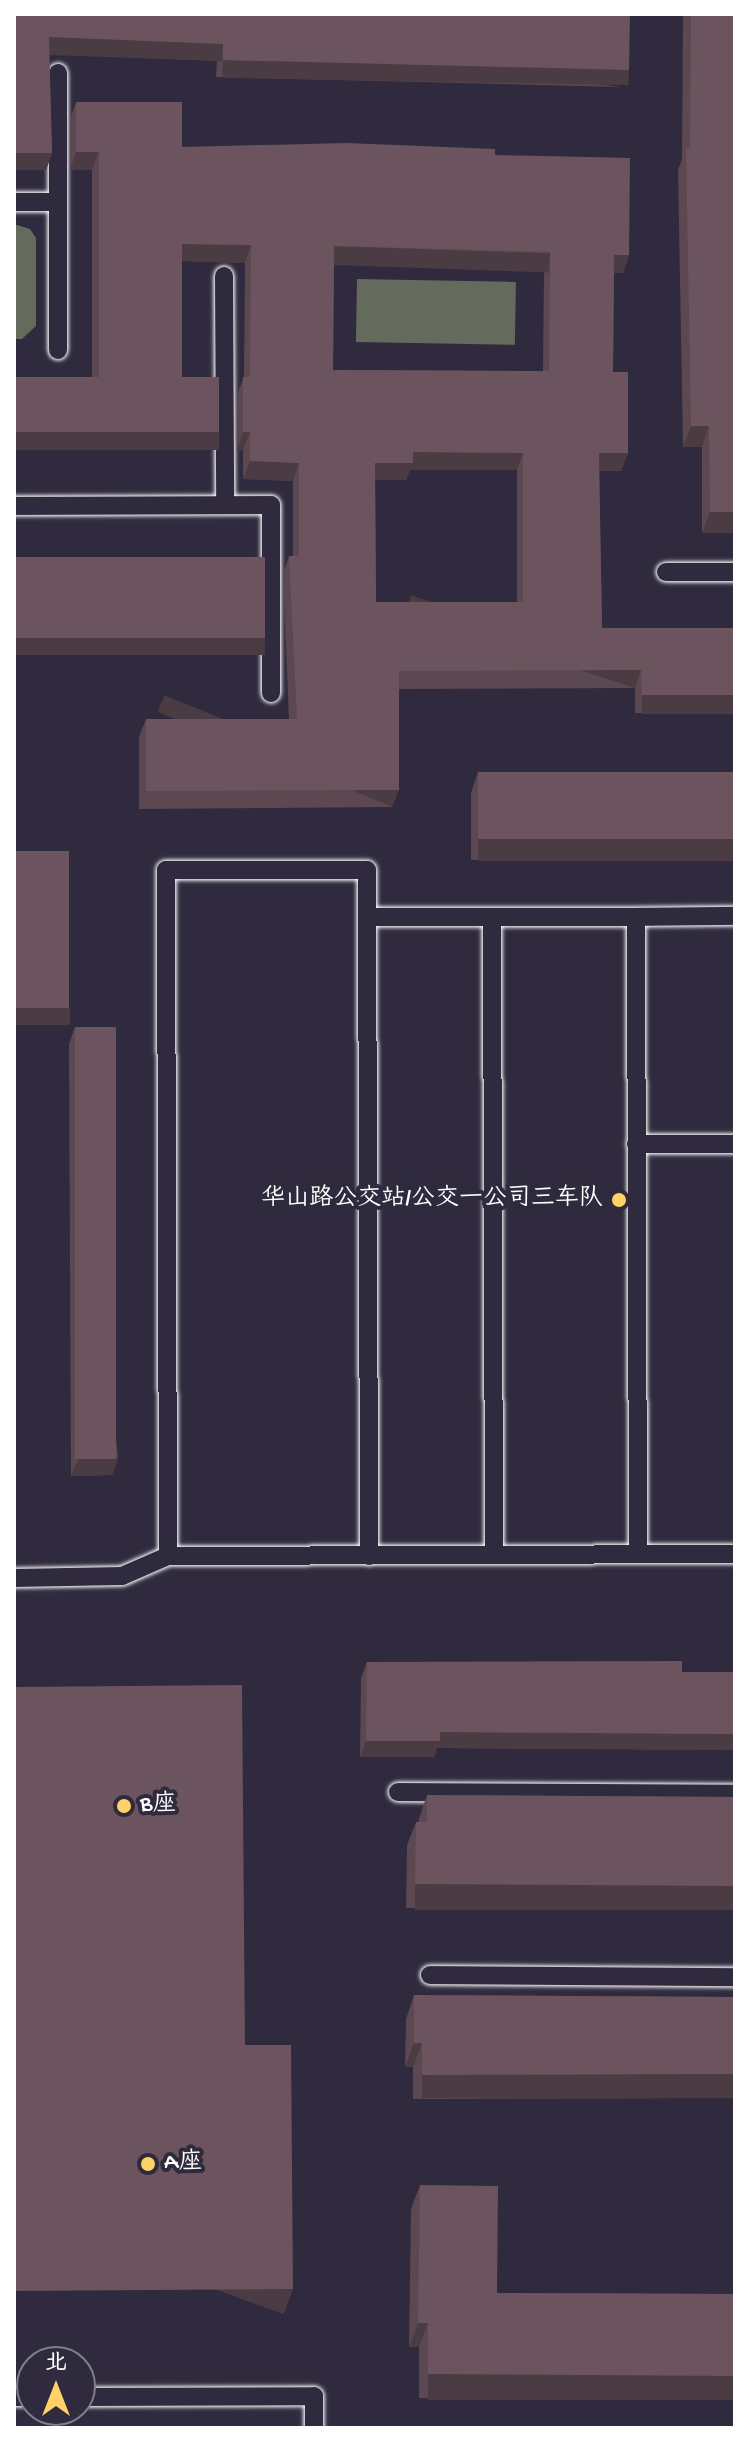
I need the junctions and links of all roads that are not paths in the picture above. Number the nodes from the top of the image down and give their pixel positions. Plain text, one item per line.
1 (58, 73) dead end
2 (14, 202) edge
3 (58, 202) junction
4 (224, 276) dead end
5 (58, 350) dead end
6 (225, 505) junction
7 (14, 506) edge
8 (666, 572) dead end
9 (735, 572) edge
10 (271, 693) dead end
11 (735, 916) edge
12 (367, 917) junction
13 (492, 917) junction
14 (636, 917) junction
15 (636, 1144) junction
16 (735, 1144) edge
17 (638, 1554) junction
18 (735, 1554) edge
19 (494, 1555) junction
20 (168, 1556) junction
21 (369, 1556) junction
22 (14, 1578) edge
23 (398, 1792) dead end
24 (735, 1794) edge
25 (430, 1975) dead end
26 (735, 1977) edge
27 (96, 2397) edge
28 (314, 2428) edge

1 - 3 lane
2 - 3 lane
3 - 5 lane
4 - 6 lane
6 - 7 lane
6 - 10 lane
8 - 9 lane
11 - 14 lane
12 - 13 lane
12 - 20 lane
12 - 21 lane
13 - 14 lane
13 - 19 lane
14 - 15 lane
15 - 16 lane
15 - 17 lane
17 - 18 lane
17 - 19 lane
19 - 21 lane
20 - 21 lane
20 - 22 lane
23 - 24 lane
25 - 26 lane
27 - 28 lane

